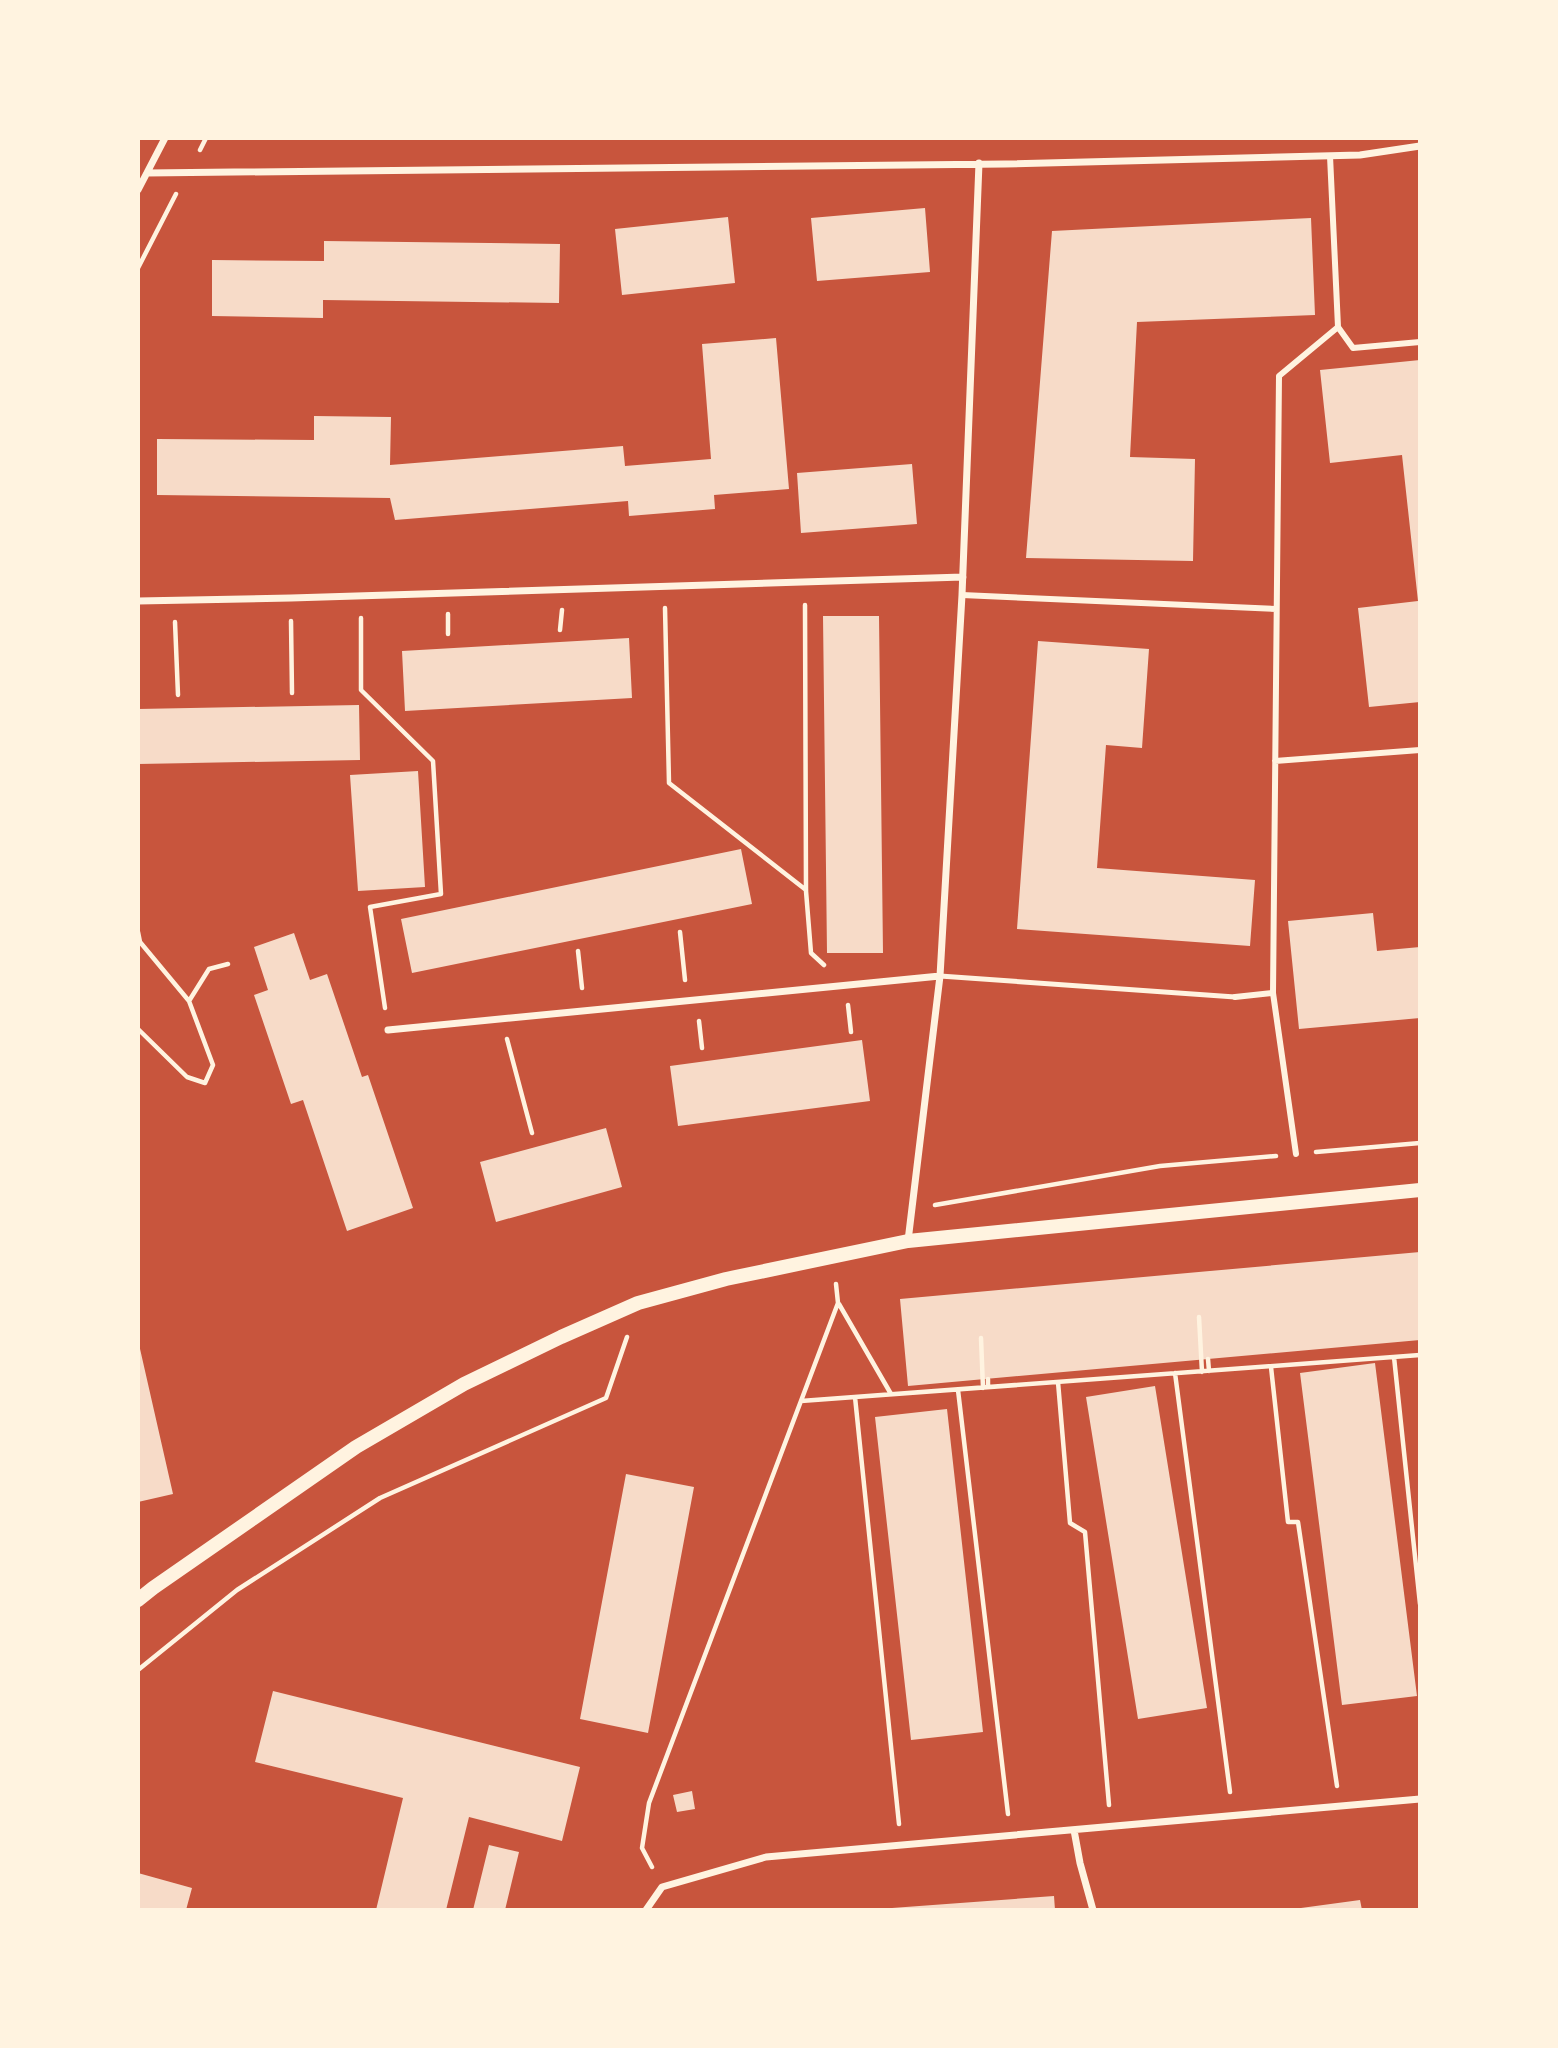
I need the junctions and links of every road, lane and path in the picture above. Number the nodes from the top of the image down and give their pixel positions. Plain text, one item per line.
1 (165, 138) edge
2 (1420, 146) edge
3 (1329, 156) junction
4 (979, 163) junction
5 (147, 173) junction
6 (138, 190) edge
7 (163, 217) dead end
8 (138, 268) edge
9 (1338, 327) junction
10 (1420, 342) edge
11 (963, 577) junction
12 (805, 581) junction
13 (664, 585) junction
14 (962, 595) junction
15 (361, 596) junction
16 (291, 598) junction
17 (174, 600) junction
18 (138, 601) edge
19 (1276, 609) junction
20 (292, 693) dead end
21 (178, 695) dead end
22 (1420, 750) edge
23 (1275, 761) junction
24 (806, 891) junction
25 (138, 932) edge
26 (680, 932) dead end
27 (578, 951) dead end
28 (228, 964) dead end
29 (940, 976) junction
30 (846, 985) junction
31 (1273, 993) junction
32 (1235, 997) joint
33 (687, 1000) junction
34 (189, 1001) junction
35 (585, 1011) junction
36 (502, 1018) junction
37 (138, 1029) edge
38 (388, 1030) joint
39 (532, 1133) dead end
40 (1420, 1143) edge
41 (1296, 1154) junction
42 (1420, 1190) edge
43 (912, 1210) junction
44 (908, 1241) junction
45 (832, 1257) junction
46 (638, 1303) junction
47 (838, 1303) junction
48 (1199, 1317) dead end
49 (981, 1338) dead end
50 (1420, 1355) edge
51 (1394, 1357) junction
52 (1208, 1359) dead end
53 (1271, 1367) junction
54 (1202, 1371) junction
55 (1209, 1371) junction
56 (1175, 1373) junction
57 (988, 1378) dead end
58 (1058, 1382) junction
59 (986, 1387) junction
60 (958, 1390) junction
61 (891, 1394) junction
62 (855, 1397) junction
63 (801, 1401) junction
64 (138, 1600) edge
65 (1420, 1604) edge
66 (138, 1670) edge
67 (1420, 1799) edge
68 (1340, 1806) junction
69 (1233, 1816) junction
70 (1111, 1827) junction
71 (1074, 1830) junction
72 (1010, 1835) junction
73 (901, 1845) junction
74 (662, 1887) junction
75 (646, 1910) edge
76 (1093, 1910) edge

1 - 5 street
2 - 3 street
3 - 4 street
3 - 9 street
4 - 5 street
4 - 11 street
5 - 6 street
7 - 8 path
9 - 10 street
9 - 19 street
11 - 12 street
11 - 14 street
12 - 13 street
12 - 24 path
13 - 15 street
13 - 24 path
14 - 19 street
14 - 29 street
15 - 16 street
15 - 38 path
16 - 17 street
16 - 20 path
17 - 18 street
17 - 21 path
19 - 23 street
22 - 23 street
23 - 31 street
24 - 30 path
25 - 34 path
26 - 33 path
27 - 35 path
28 - 34 path
29 - 30 street
29 - 32 lane
29 - 43 street
30 - 33 street
31 - 32 street
31 - 41 street
33 - 35 street
34 - 37 path
35 - 36 street
36 - 38 street
36 - 39 path
40 - 41 path
41 - 43 path
42 - 44 main road
43 - 44 street
44 - 45 main road
45 - 46 main road
45 - 47 path
46 - 64 main road
46 - 66 path
47 - 61 path
47 - 63 path
48 - 54 path
49 - 59 path
50 - 51 path
51 - 53 path
51 - 65 path
52 - 55 path
53 - 55 path
53 - 68 path
54 - 55 path
54 - 56 path
56 - 58 path
56 - 69 path
57 - 59 path
58 - 59 path
58 - 70 path
59 - 60 path
60 - 61 path
60 - 72 path
61 - 62 path
62 - 63 path
62 - 73 path
63 - 74 path
67 - 68 street
68 - 69 street
69 - 70 street
70 - 71 street
71 - 72 street
71 - 76 street
72 - 73 street
73 - 74 street
74 - 75 street

